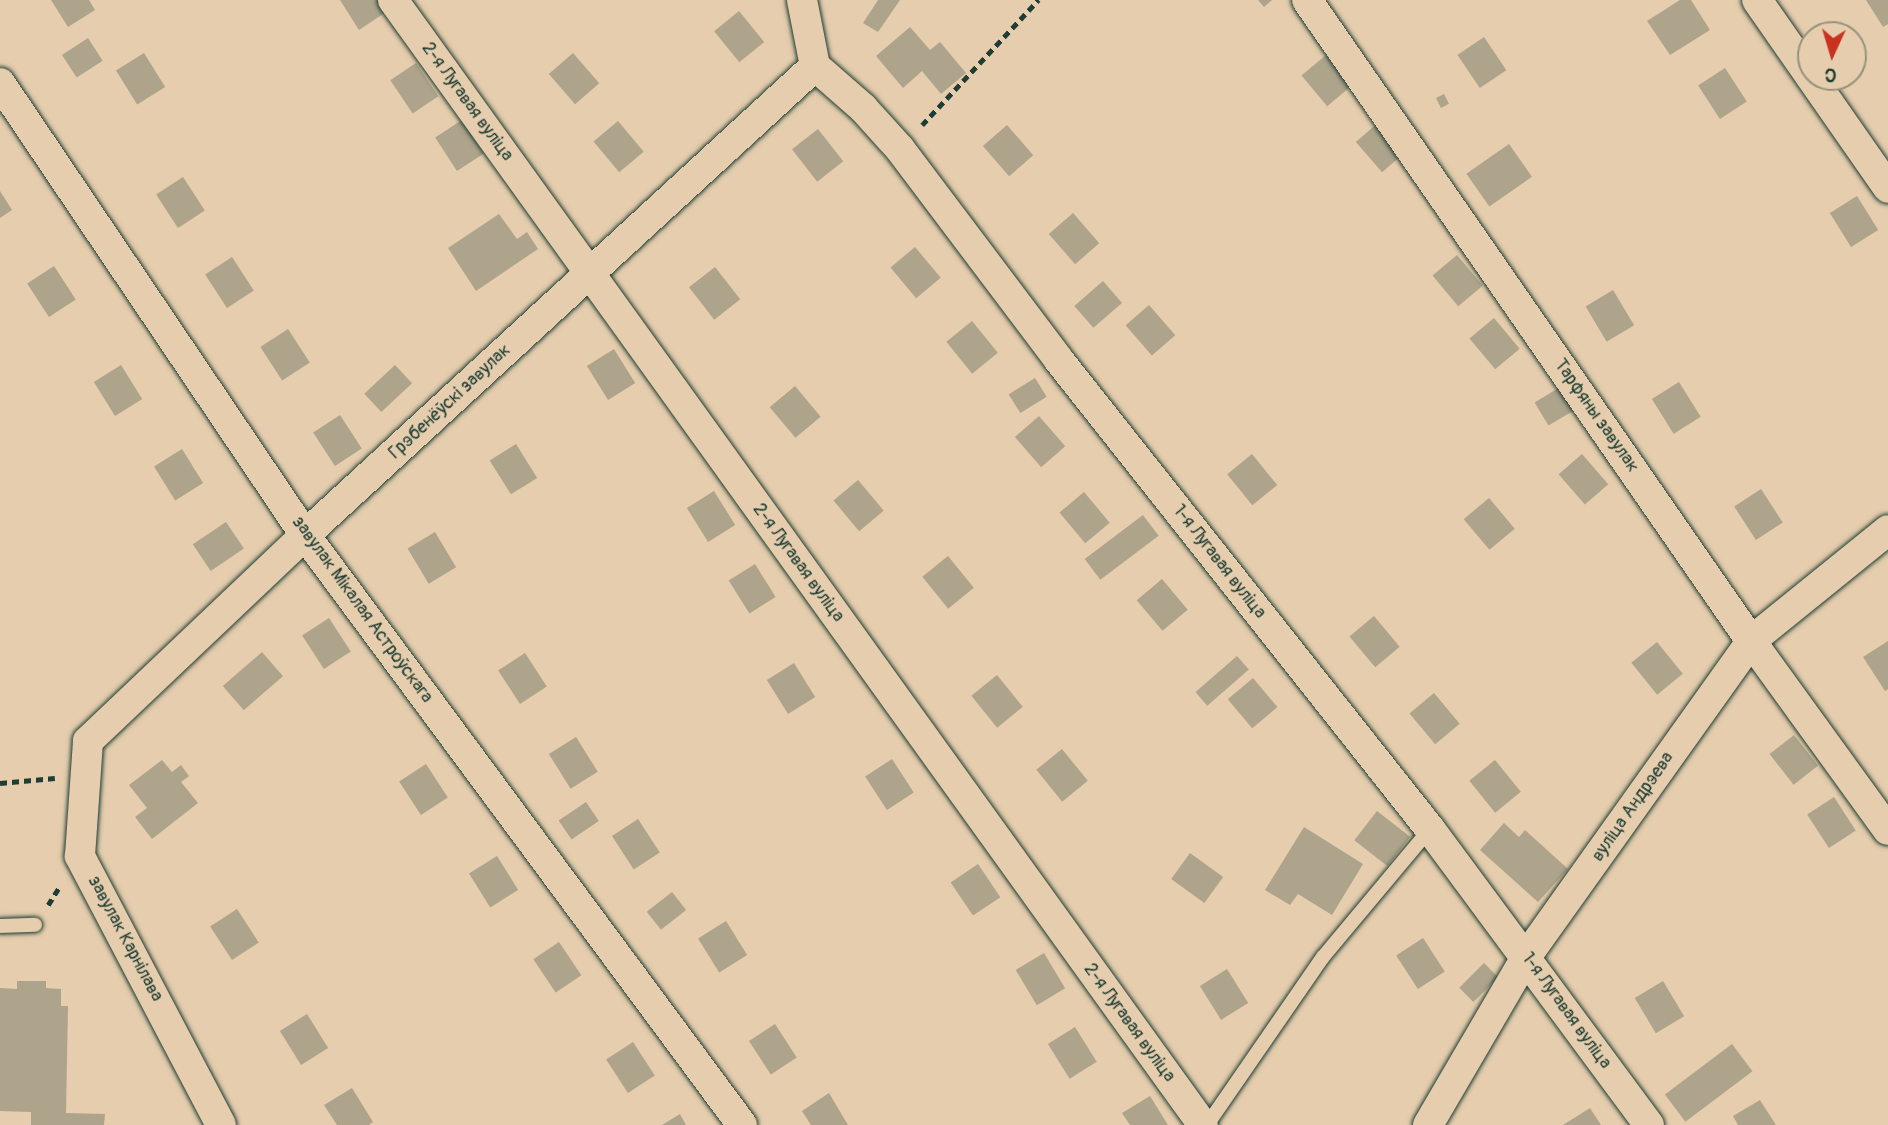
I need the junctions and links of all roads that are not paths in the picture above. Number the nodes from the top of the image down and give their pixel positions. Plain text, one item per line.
1 (393, 0) edge
2 (802, 0) edge
3 (1307, 0) edge
4 (1757, 0) edge
5 (816, 66) junction
6 (0, 83) edge
7 (1888, 188) edge
8 (589, 272) junction
9 (1888, 530) edge
10 (305, 535) junction
11 (1751, 641) junction
12 (88, 741) joint
13 (1430, 829) junction
14 (1888, 830) edge
15 (35, 925) road end
16 (0, 926) edge
17 (1527, 957) junction
18 (221, 1125) edge
19 (742, 1125) edge
20 (1205, 1125) edge
21 (1428, 1125) edge
22 (1649, 1125) edge

1 - 8 street, 2-я Лугавая вуліца
2 - 5 street
3 - 11 street, Тарфяны завулак
4 - 7 street
5 - 8 street, Грэбенёўскі завулак
5 - 13 street, 1-я Лугавая вуліца
6 - 10 street, завулак Мікалая Астроўскага
8 - 10 street, Грэбенёўскі завулак
8 - 20 street, 2-я Лугавая вуліца
9 - 11 street, вуліца Андрэева
10 - 12 street, Грэбенёўскі завулак
10 - 19 street, завулак Мікалая Астроўскага
11 - 14 street, Тарфяны завулак
11 - 17 street, вуліца Андрэева
12 - 18 street, завулак Карнілава
13 - 17 street, 1-я Лугавая вуліца
13 - 20 lane
15 - 16 lane
17 - 21 street, вуліца Андрэева
17 - 22 street, 1-я Лугавая вуліца

